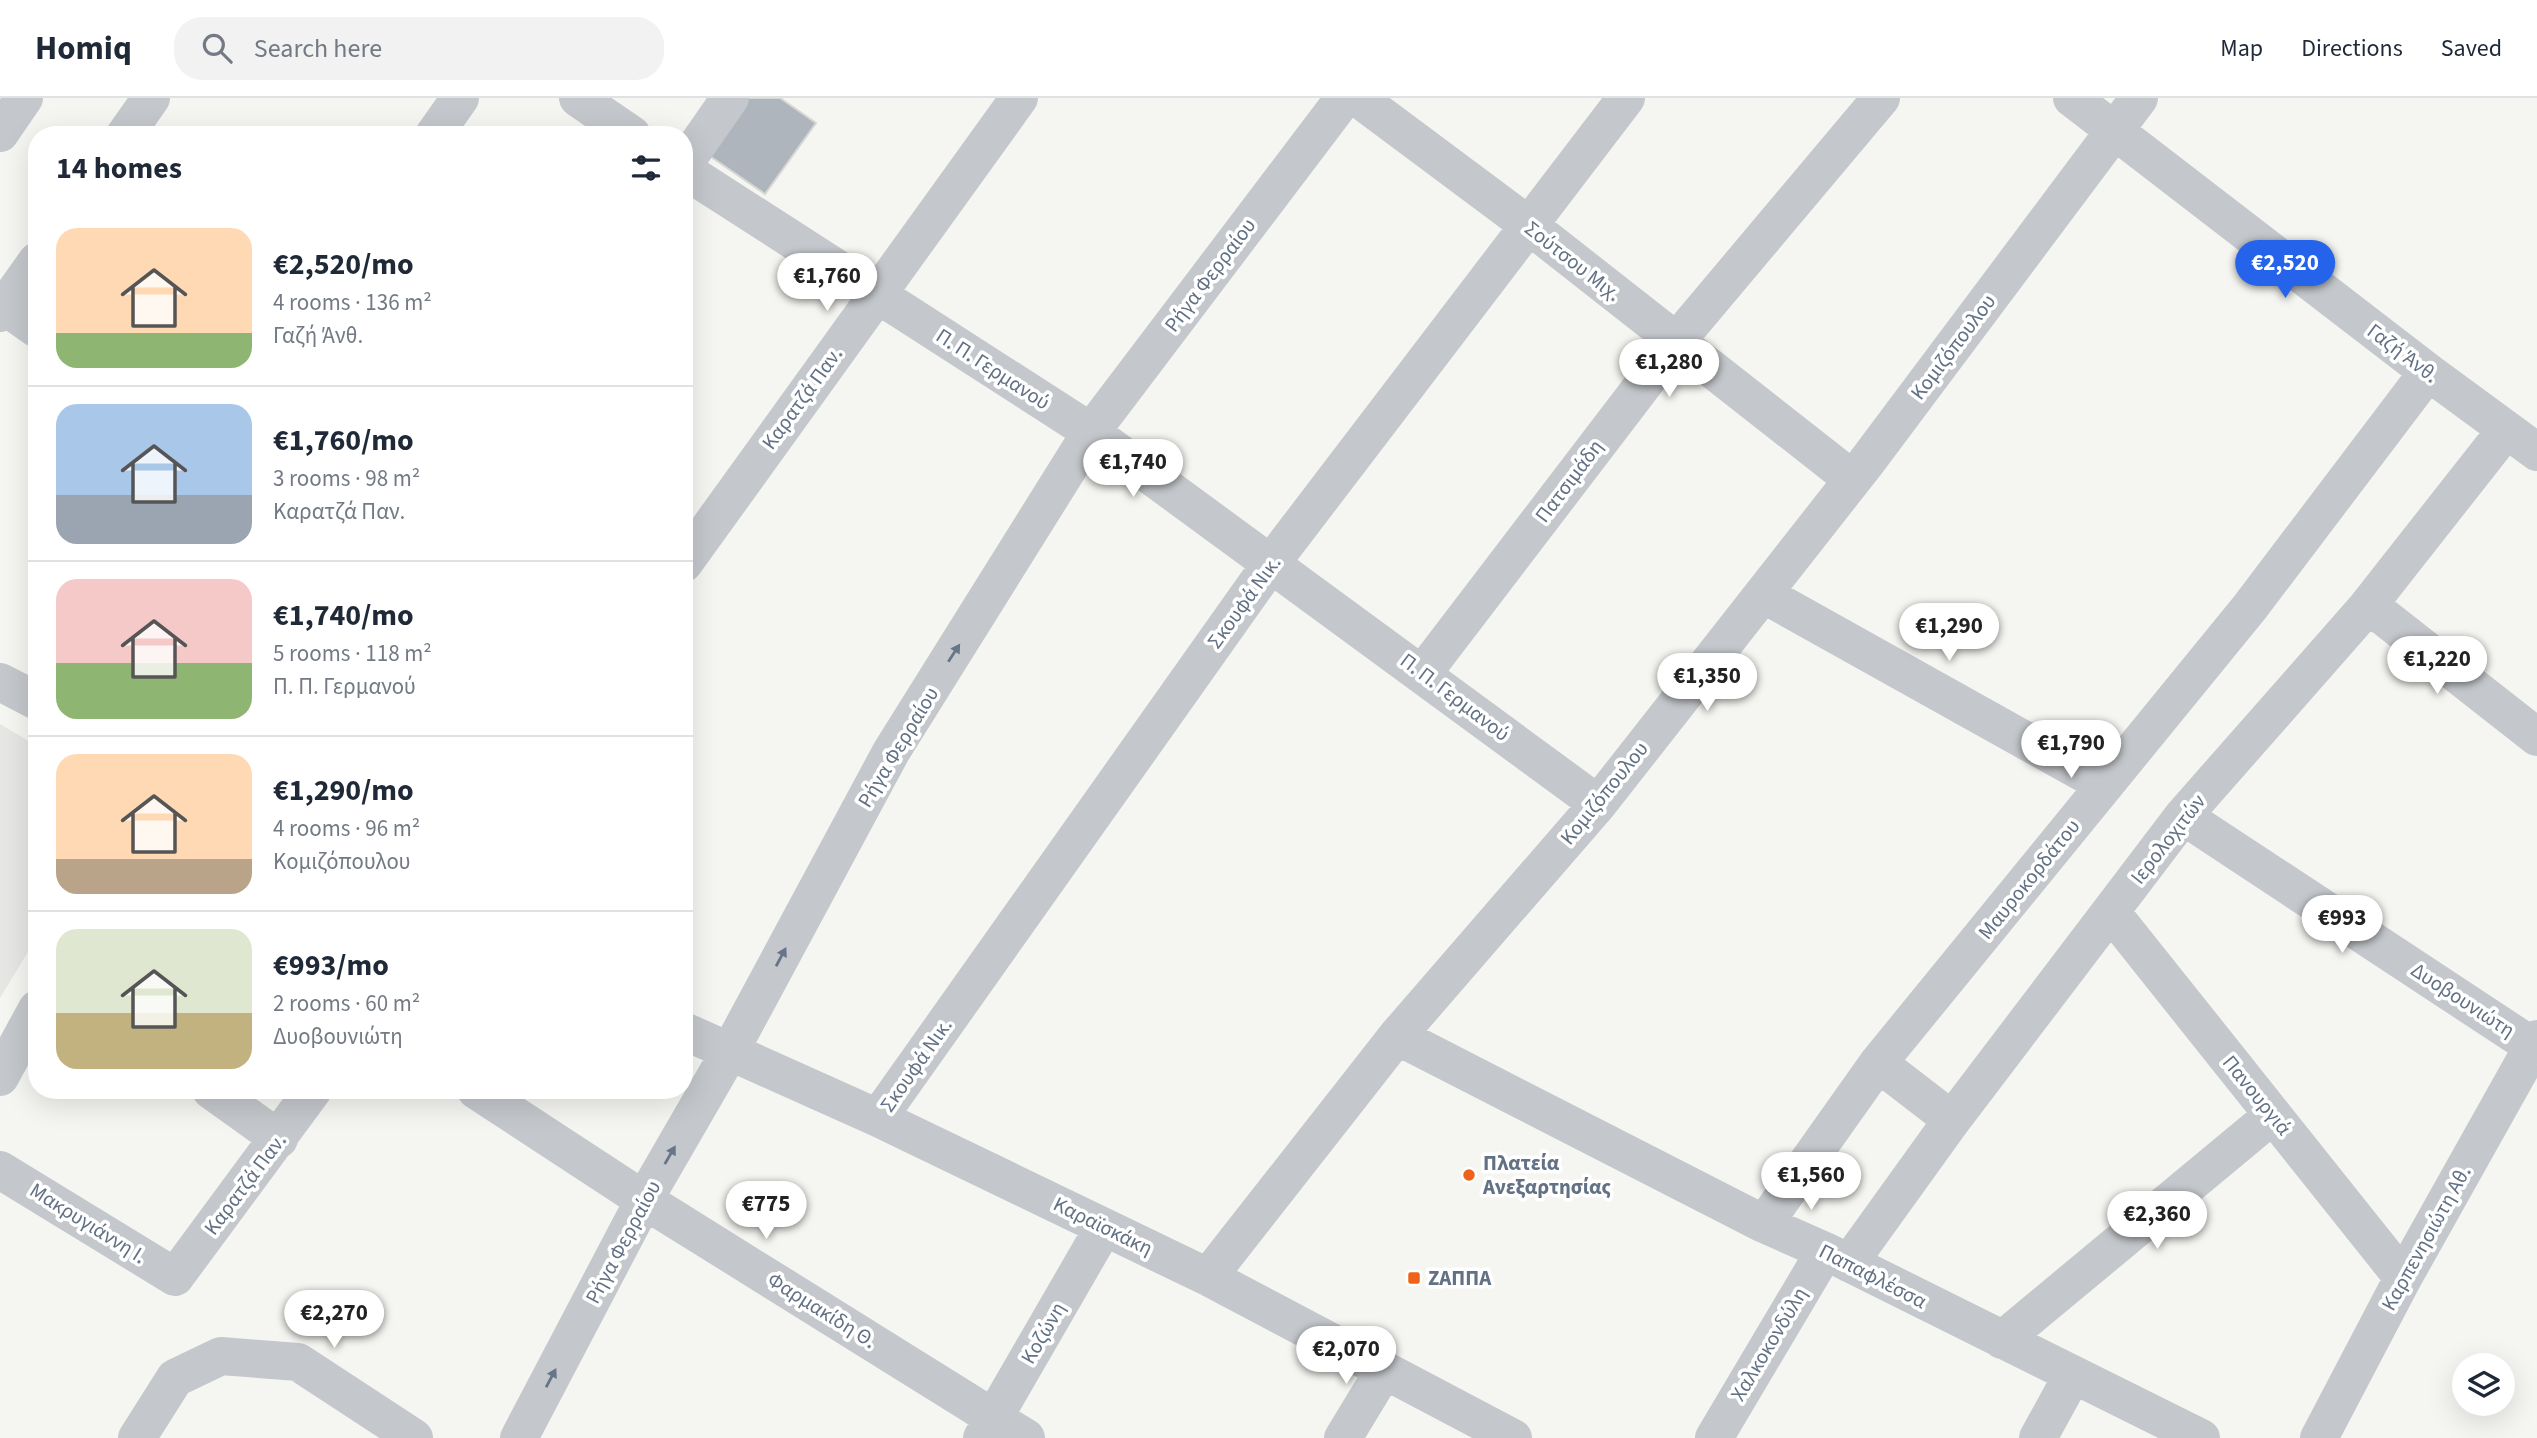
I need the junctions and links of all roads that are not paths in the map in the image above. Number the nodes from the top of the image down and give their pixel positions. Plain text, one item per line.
1 (24, 98) edge
2 (151, 98) edge
3 (460, 98) edge
4 (578, 98) edge
5 (730, 98) edge
6 (1019, 98) edge
7 (1343, 98) edge
8 (1357, 98) edge
9 (1626, 98) edge
10 (1881, 98) edge
11 (2072, 98) edge
12 (2139, 98) edge
13 (131, 126) edge
14 (440, 126) edge
15 (619, 126) edge
16 (2115, 131) junction
17 (0, 134) edge
18 (693, 151) edge
19 (693, 176) edge
20 (1527, 224) junction
21 (28, 273) edge
22 (878, 293) junction
23 (2, 307) edge
24 (28, 323) edge
25 (1675, 342) junction
26 (2428, 372) junction
27 (2506, 430) junction
28 (1091, 432) junction
29 (2537, 452) edge
30 (1852, 479) junction
31 (693, 550) edge
32 (1272, 562) junction
33 (1763, 594) junction
34 (2365, 608) junction
35 (1423, 673) junction
36 (0, 682) edge
37 (28, 696) edge
38 (2537, 737) edge
39 (2105, 785) junction
40 (1598, 804) junction
41 (2183, 816) junction
42 (2111, 912) junction
43 (28, 1026) edge
44 (693, 1035) edge
45 (1397, 1037) junction
46 (2535, 1042) edge
47 (729, 1053) junction
48 (1878, 1063) junction
49 (0, 1077) edge
50 (223, 1099) edge
51 (307, 1099) edge
52 (491, 1099) edge
53 (2273, 1115) junction
54 (878, 1118) junction
55 (1952, 1120) junction
56 (279, 1139) junction
57 (0, 1170) edge
58 (644, 1200) junction
59 (1764, 1224) junction
60 (1104, 1227) junction
61 (1837, 1257) junction
62 (175, 1277) joint
63 (1208, 1277) junction
64 (2403, 1278) junction
65 (2002, 1340) junction
66 (1383, 1372) junction
67 (2073, 1376) junction
68 (988, 1428) edge
69 (137, 1438) edge
70 (414, 1438) edge
71 (519, 1438) edge
72 (1026, 1438) edge
73 (1343, 1438) edge
74 (1513, 1438) edge
75 (1714, 1438) edge
76 (2038, 1438) edge
77 (2201, 1438) edge
78 (2319, 1438) edge

1 - 17 street
2 - 13 street
3 - 14 street
4 - 15 street
5 - 18 street
6 - 22 street, Καρατζά Παν.
7 - 28 street, Ρήγα Φερραίου
8 - 20 street, Σούτσου Μιχ.
9 - 20 street, Σκουφά Νικ.
10 - 25 street, Πατσιμάδη
11 - 16 street, Γαζή Άνθ.
12 - 16 street, Κομιζόπουλου
16 - 26 street, Γαζή Άνθ.
16 - 30 street, Κομιζόπουλου
19 - 22 street, Π. Π. Γερμανού
20 - 25 street, Σούτσου Μιχ.
20 - 32 street, Σκουφά Νικ.
21 - 23 street
22 - 28 street, Π. Π. Γερμανού
22 - 31 street, Καρατζά Παν.
23 - 24 street
25 - 30 street, Σούτσου Μιχ.
25 - 35 street, Πατσιμάδη
26 - 27 street, Γαζή Άνθ.
26 - 39 street, Μαυροκορδάτου
27 - 29 street, Γαζή Άνθ.
27 - 34 street, Ιερολοχιτών
28 - 32 street, Π. Π. Γερμανού
47 -> 28 street, Ρήγα Φερραίου
30 - 33 street, Κομιζόπουλου
32 - 35 street, Π. Π. Γερμανού
32 - 54 street, Σκουφά Νικ.
33 - 39 street
33 - 40 street, Κομιζόπουλου
34 - 38 street
34 - 41 street, Ιερολοχιτών
35 - 40 street, Π. Π. Γερμανού
36 - 37 street
39 - 48 street, Μαυροκορδάτου
40 - 45 street, Κομιζόπουλου
41 - 42 street, Ιερολοχιτών
41 - 46 street, Δυοβουνιώτη
42 - 53 street, Πανουργιά
42 - 55 street, Ιερολοχιτών
43 - 49 street
44 - 47 street, Καραϊσκάκη
45 - 59 street, Παπαφλέσσα
45 - 63 street, Κομιζόπουλου
46 - 64 street, Καρπενησιώτη Αθ.
47 - 54 street, Καραϊσκάκη
58 -> 47 street, Ρήγα Φερραίου
48 - 55 street
48 - 59 street, Μαυροκορδάτου
50 - 56 street
51 - 56 street, Καρατζά Παν.
52 - 58 street, Φαρμακίδη Θ.
53 - 64 street, Πανουργιά
53 - 65 street
54 - 60 street, Καραϊσκάκη
55 - 61 street, Ιερολοχιτών
56 - 62 street, Καρατζά Παν.
57 - 62 street, Μακρυγιάννη Ι.
58 - 68 street, Φαρμακίδη Θ.
71 -> 58 street, Ρήγα Φερραίου
59 - 61 street, Παπαφλέσσα
60 - 63 street, Καραϊσκάκη
60 - 68 street, Κοζώνη
61 - 65 street, Παπαφλέσσα
61 - 75 street, Χαλκοκονδύλη
63 - 66 street, Καραϊσκάκη
64 - 78 street, Καρπενησιώτη Αθ.
65 - 67 street, Παπαφλέσσα
66 - 73 street
66 - 74 street, Καραϊσκάκη
67 - 76 street
67 - 77 street, Παπαφλέσσα
68 - 72 street, Φαρμακίδη Θ.
69 - 70 street

